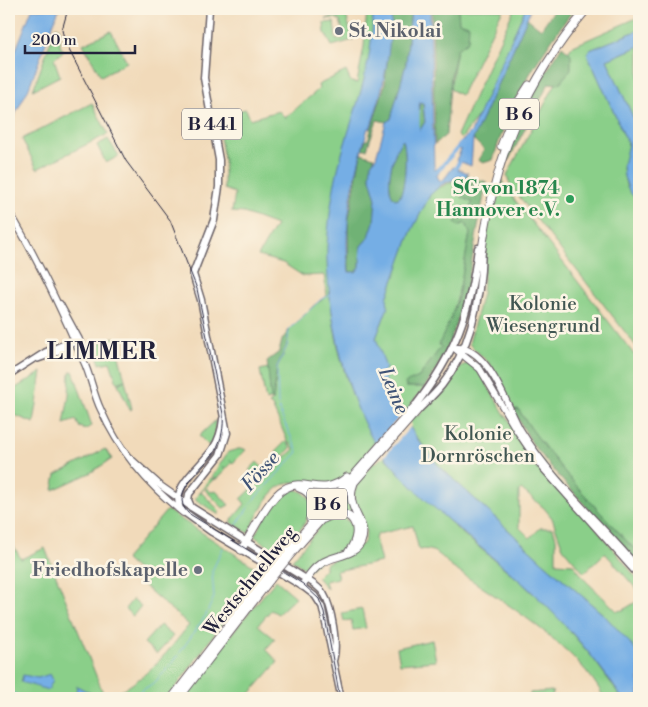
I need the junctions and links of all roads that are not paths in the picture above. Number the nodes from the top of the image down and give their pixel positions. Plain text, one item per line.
1 (209, 9) edge
2 (582, 9) edge
3 (587, 9) edge
4 (488, 201) junction
5 (9, 211) edge
6 (480, 249) junction
7 (466, 337) junction
8 (76, 340) junction
9 (463, 347) junction
10 (454, 348) junction
11 (470, 351) junction
12 (460, 354) junction
13 (470, 360) junction
14 (452, 370) junction
15 (9, 375) edge
16 (417, 408) junction
17 (506, 409) junction
18 (224, 415) junction
19 (510, 415) junction
20 (130, 458) junction
21 (370, 458) junction
22 (356, 478) junction
23 (294, 486) junction
24 (178, 498) junction
25 (191, 507) junction
26 (184, 514) junction
27 (317, 523) junction
28 (308, 526) junction
29 (247, 541) junction
30 (241, 550) junction
31 (290, 551) junction
32 (349, 552) junction
33 (639, 569) edge
34 (639, 576) edge
35 (306, 579) junction
36 (302, 586) junction
37 (209, 652) junction
38 (334, 660) junction
39 (172, 698) edge
40 (179, 698) edge
41 (341, 698) edge

1 - 18 main road, B 441
2 - 4 highway, Westschnellweg / B 6
3 - 4 highway, Westschnellweg / B 6
4 - 6 highway, Westschnellweg / B 6
5 - 8 main road
6 - 7 main road, Westschnellweg / B 6
6 - 10 main road, Westschnellweg / B 6
7 - 9 main road, Westschnellweg / B 6
7 - 11 main road
8 - 15 street
8 - 20 main road
9 - 10 main road
9 - 11 main road
9 - 12 main road, Westschnellweg / B 6
10 - 12 main road
10 - 16 main road, Westschnellweg / B 6
11 - 17 main road
12 - 13 main road
12 - 14 main road, Westschnellweg / B 6
13 - 14 main road
13 - 17 main road
14 - 16 main road, Westschnellweg / B 6
16 - 21 highway, Westschnellweg / B 6
17 - 19 main road
18 - 24 main road, B 441
18 - 25 main road, B 441
19 - 33 main road
19 - 34 main road
20 - 24 main road
20 - 26 main road
21 - 22 highway, Westschnellweg / B 6
21 - 23 highway
21 - 28 highway, Westschnellweg / B 6
22 - 27 highway, Westschnellweg / B 6
22 - 32 highway
23 - 28 highway
23 - 29 highway
24 - 25 main road
24 - 26 main road
25 - 29 main road
26 - 30 main road
27 - 31 highway, Westschnellweg / B 6
27 - 32 highway
28 - 31 highway, Westschnellweg / B 6
29 - 30 highway
29 - 35 main road
30 - 36 main road
31 - 37 highway, Westschnellweg / B 6, bridge
32 - 35 highway
35 - 36 highway
35 - 38 street
36 - 38 street
37 - 39 highway, Westschnellweg / B 6
37 - 40 highway, Westschnellweg / B 6
38 - 41 street

